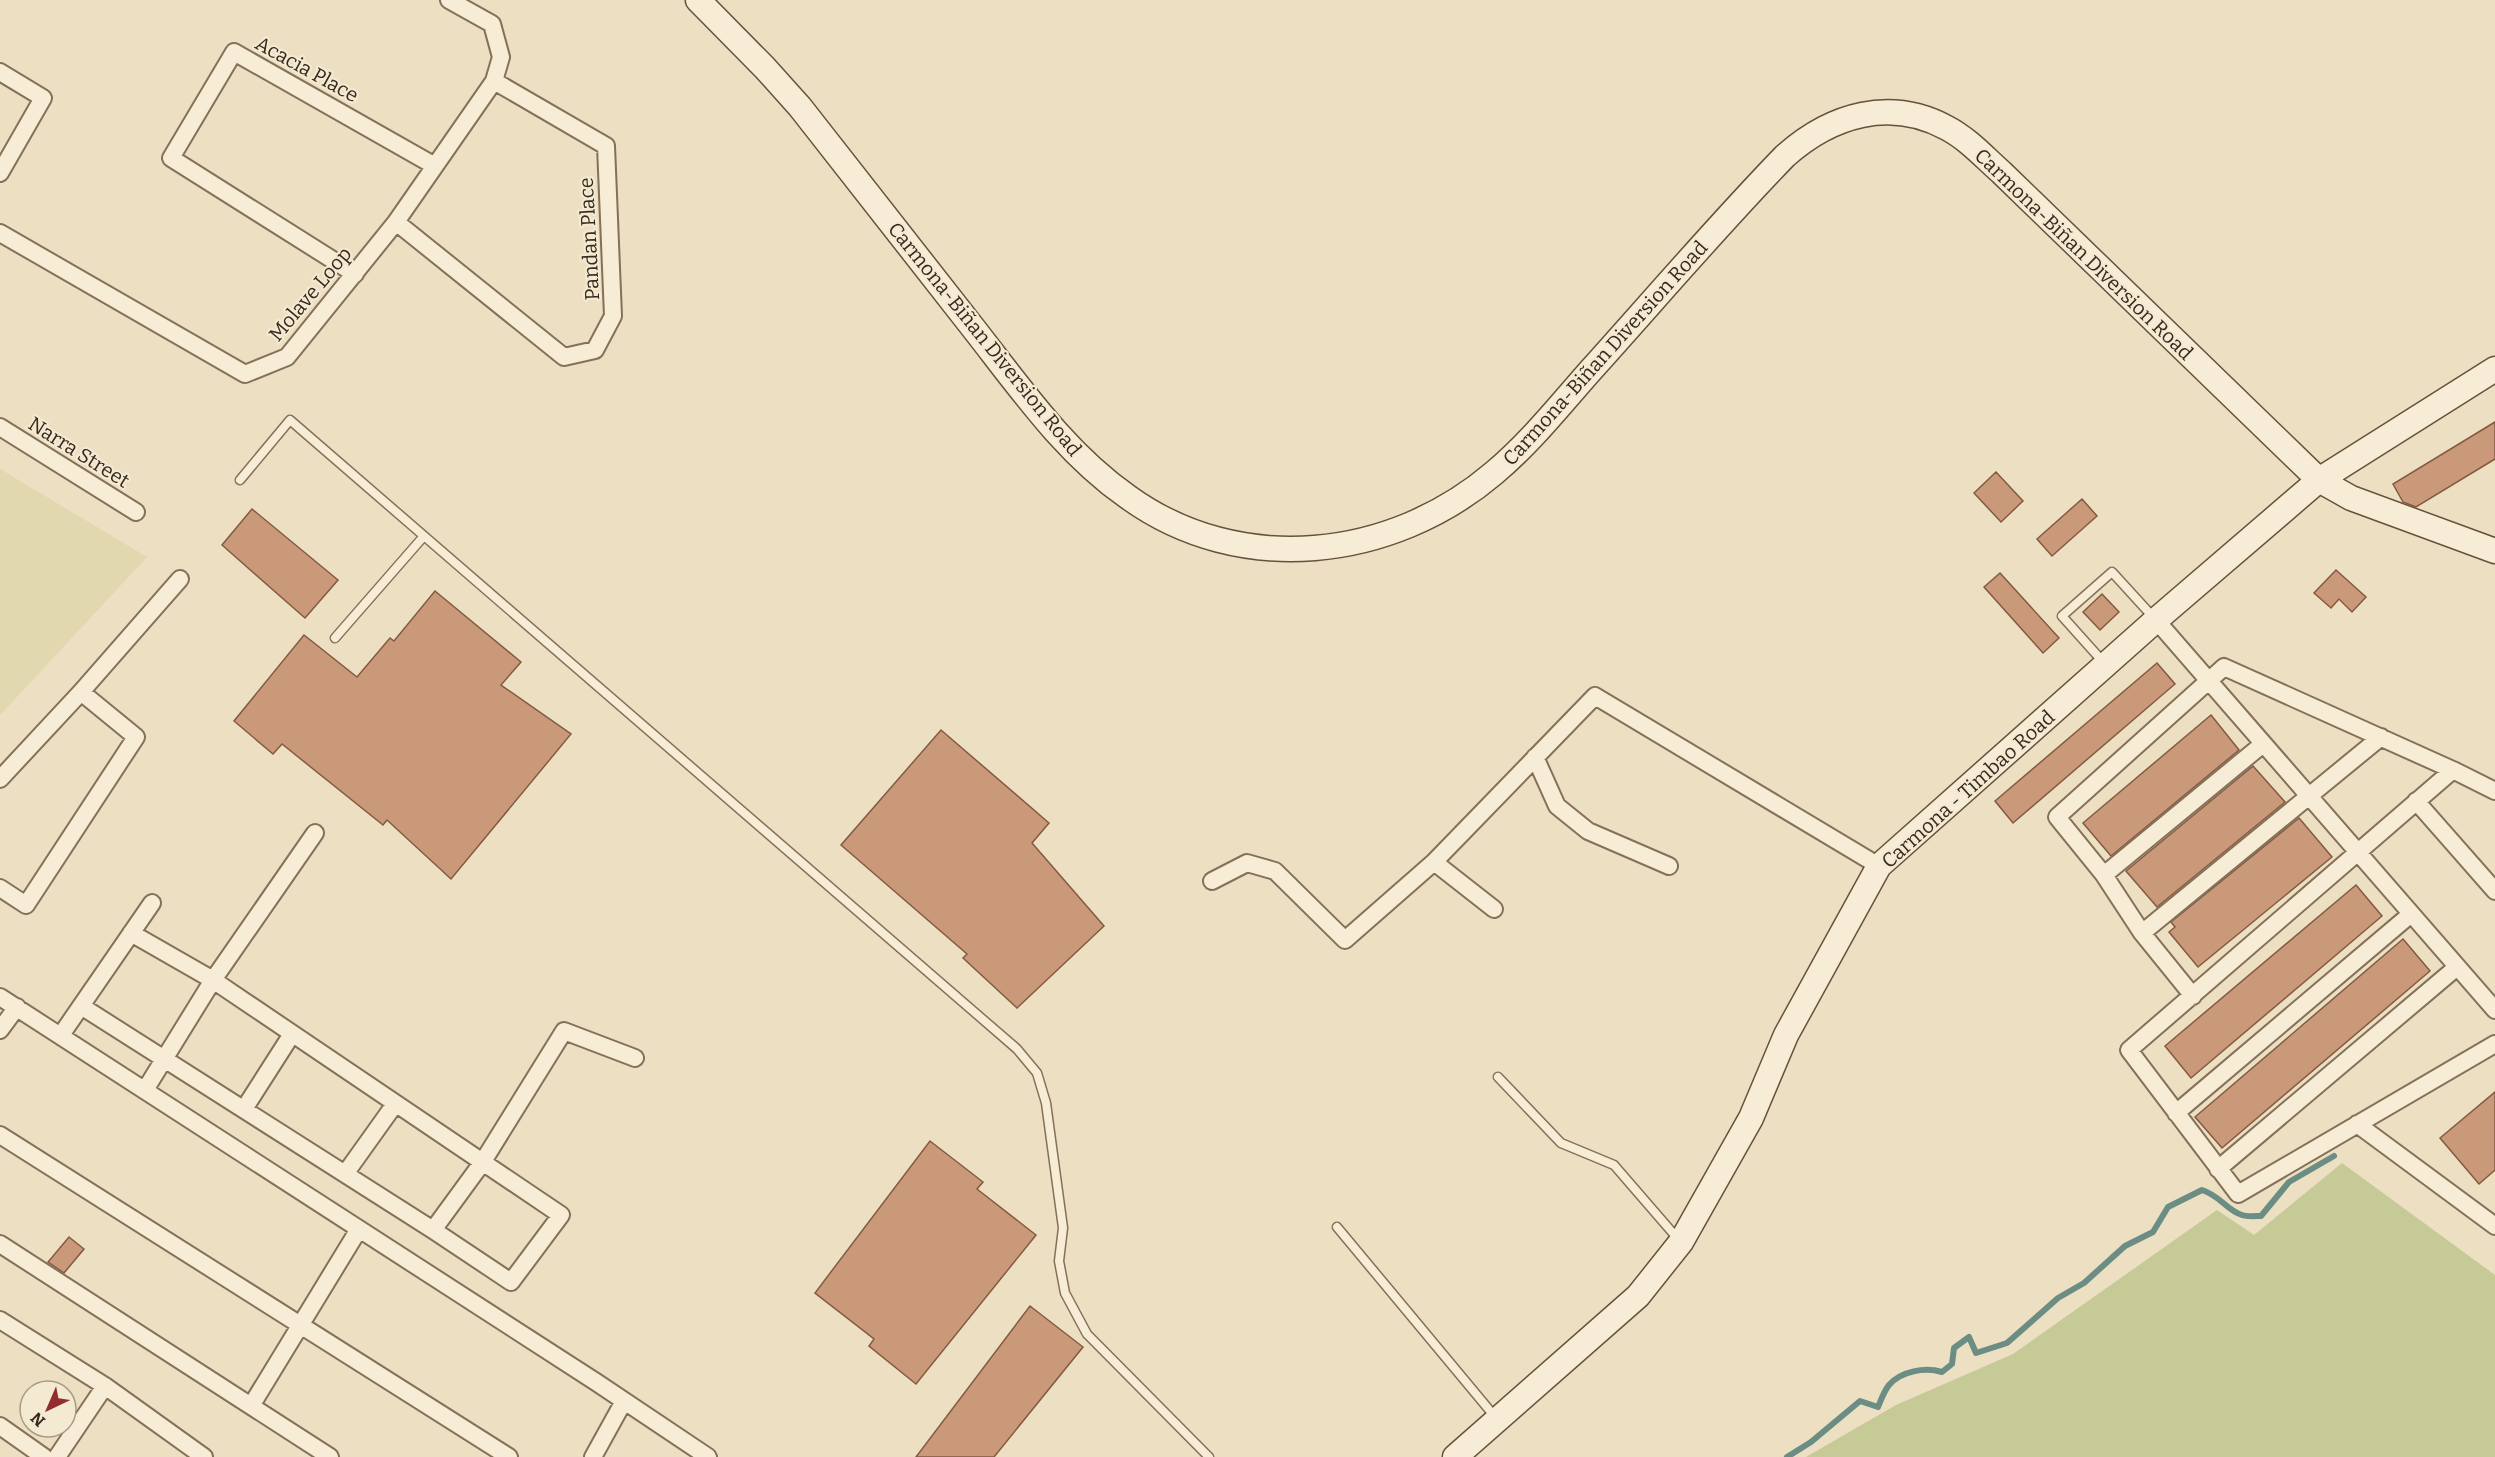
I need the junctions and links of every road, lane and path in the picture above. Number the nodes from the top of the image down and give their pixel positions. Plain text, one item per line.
1 (449, 0) edge
2 (698, 0) edge
3 (0, 72) edge
4 (494, 81) junction
5 (435, 166) junction
6 (0, 173) edge
7 (396, 222) junction
8 (0, 233) edge
9 (355, 274) junction
10 (2495, 369) edge
11 (0, 427) edge
12 (240, 480) dead end
13 (2319, 480) junction
14 (136, 512) dead end
15 (424, 536) junction
16 (2495, 551) edge
17 (180, 579) dead end
18 (2156, 620) junction
19 (335, 638) dead end
20 (2106, 665) junction
21 (2208, 682) junction
22 (81, 692) junction
23 (2381, 737) junction
24 (2263, 744) junction
25 (1535, 758) junction
26 (2453, 770) junction
27 (0, 779) edge
28 (2495, 791) edge
29 (2309, 798) junction
30 (2416, 801) junction
31 (315, 832) dead end
32 (2357, 852) junction
33 (1434, 862) junction
34 (1669, 866) dead end
35 (1879, 866) junction
36 (2104, 874) junction
37 (1212, 881) dead end
38 (0, 888) edge
39 (2495, 891) edge
40 (152, 903) dead end
41 (1494, 909) dead end
42 (2411, 914) junction
43 (131, 933) junction
44 (2142, 933) junction
45 (2457, 967) junction
46 (213, 980) junction
47 (2193, 996) junction
48 (0, 997) edge
49 (81, 1006) junction
50 (17, 1007) junction
51 (2495, 1010) edge
52 (0, 1030) edge
53 (292, 1034) junction
54 (61, 1035) junction
55 (2495, 1044) edge
56 (635, 1058) dead end
57 (164, 1059) junction
58 (1498, 1077) dead end
59 (145, 1090) junction
60 (395, 1104) junction
61 (244, 1109) junction
62 (2176, 1113) junction
63 (2357, 1124) junction
64 (0, 1135) edge
65 (482, 1163) junction
66 (2218, 1169) junction
67 (345, 1174) junction
68 (2492, 1220) edge
69 (1337, 1227) dead end
70 (359, 1229) junction
71 (433, 1230) junction
72 (1681, 1242) junction
73 (0, 1244) edge
74 (0, 1320) edge
75 (302, 1325) junction
76 (105, 1386) junction
77 (624, 1401) junction
78 (251, 1406) junction
79 (1498, 1420) junction
80 (0, 1426) edge
81 (44, 1457) edge
82 (57, 1457) edge
83 (204, 1457) edge
84 (330, 1457) edge
85 (509, 1457) edge
86 (593, 1457) edge
87 (708, 1457) edge
88 (1209, 1457) edge
89 (1455, 1457) edge

1 - 4 street, Molave Loop
2 - 13 main road, Carmona-Biñan Diversion Road
3 - 6 street
4 - 5 street, Molave Loop
4 - 7 street, Pandan Place
5 - 7 street, Molave Loop
5 - 9 street, Acacia Place
7 - 9 street, Molave Loop
8 - 9 street, Molave Loop
10 - 13 main road, Carmona - Timbao Road
11 - 14 street, Narra Street
12 - 15 lane
13 - 16 main road, Carmona-Biñan Diversion Road
13 - 18 main road, Carmona - Timbao Road
15 - 19 lane
15 - 88 lane
17 - 22 street
18 - 20 main road, Carmona - Timbao Road
18 - 20 lane
18 - 21 street
20 - 35 main road, Carmona - Timbao Road
21 - 23 street
21 - 24 street
21 - 36 street
22 - 27 street
22 - 38 street
23 - 26 street
23 - 29 street
24 - 29 street
24 - 36 street
25 - 33 street
25 - 34 street
25 - 35 street
26 - 28 street
26 - 30 street
29 - 32 street
29 - 44 street
30 - 32 street
30 - 39 street
31 - 46 street
32 - 42 street
32 - 47 street
33 - 37 street
33 - 41 street
35 - 72 main road, Carmona - Timbao Road
36 - 44 street
40 - 43 street
42 - 45 street
42 - 62 street
43 - 46 street
43 - 49 street
44 - 47 street
45 - 51 street
45 - 66 street
46 - 53 street
46 - 57 street
47 - 62 street
48 - 50 street
49 - 54 street
49 - 57 street
50 - 52 street
50 - 54 street
53 - 60 street
53 - 61 street
54 - 59 street
55 - 63 street
56 - 65 street
57 - 59 street
57 - 61 street
58 - 72 lane
59 - 70 street
60 - 65 street
60 - 67 street
61 - 67 street
62 - 66 street
63 - 66 street
63 - 68 street
64 - 75 street
65 - 71 street
65 - 71 street
67 - 71 street
69 - 79 lane
70 - 75 street
70 - 77 street
72 - 79 main road, Carmona - Timbao Road
73 - 78 street
74 - 76 street
75 - 78 street
75 - 85 street
76 - 82 street
76 - 83 street
77 - 86 street
77 - 87 street
78 - 84 street
79 - 89 main road, Carmona - Timbao Road
80 - 81 street

